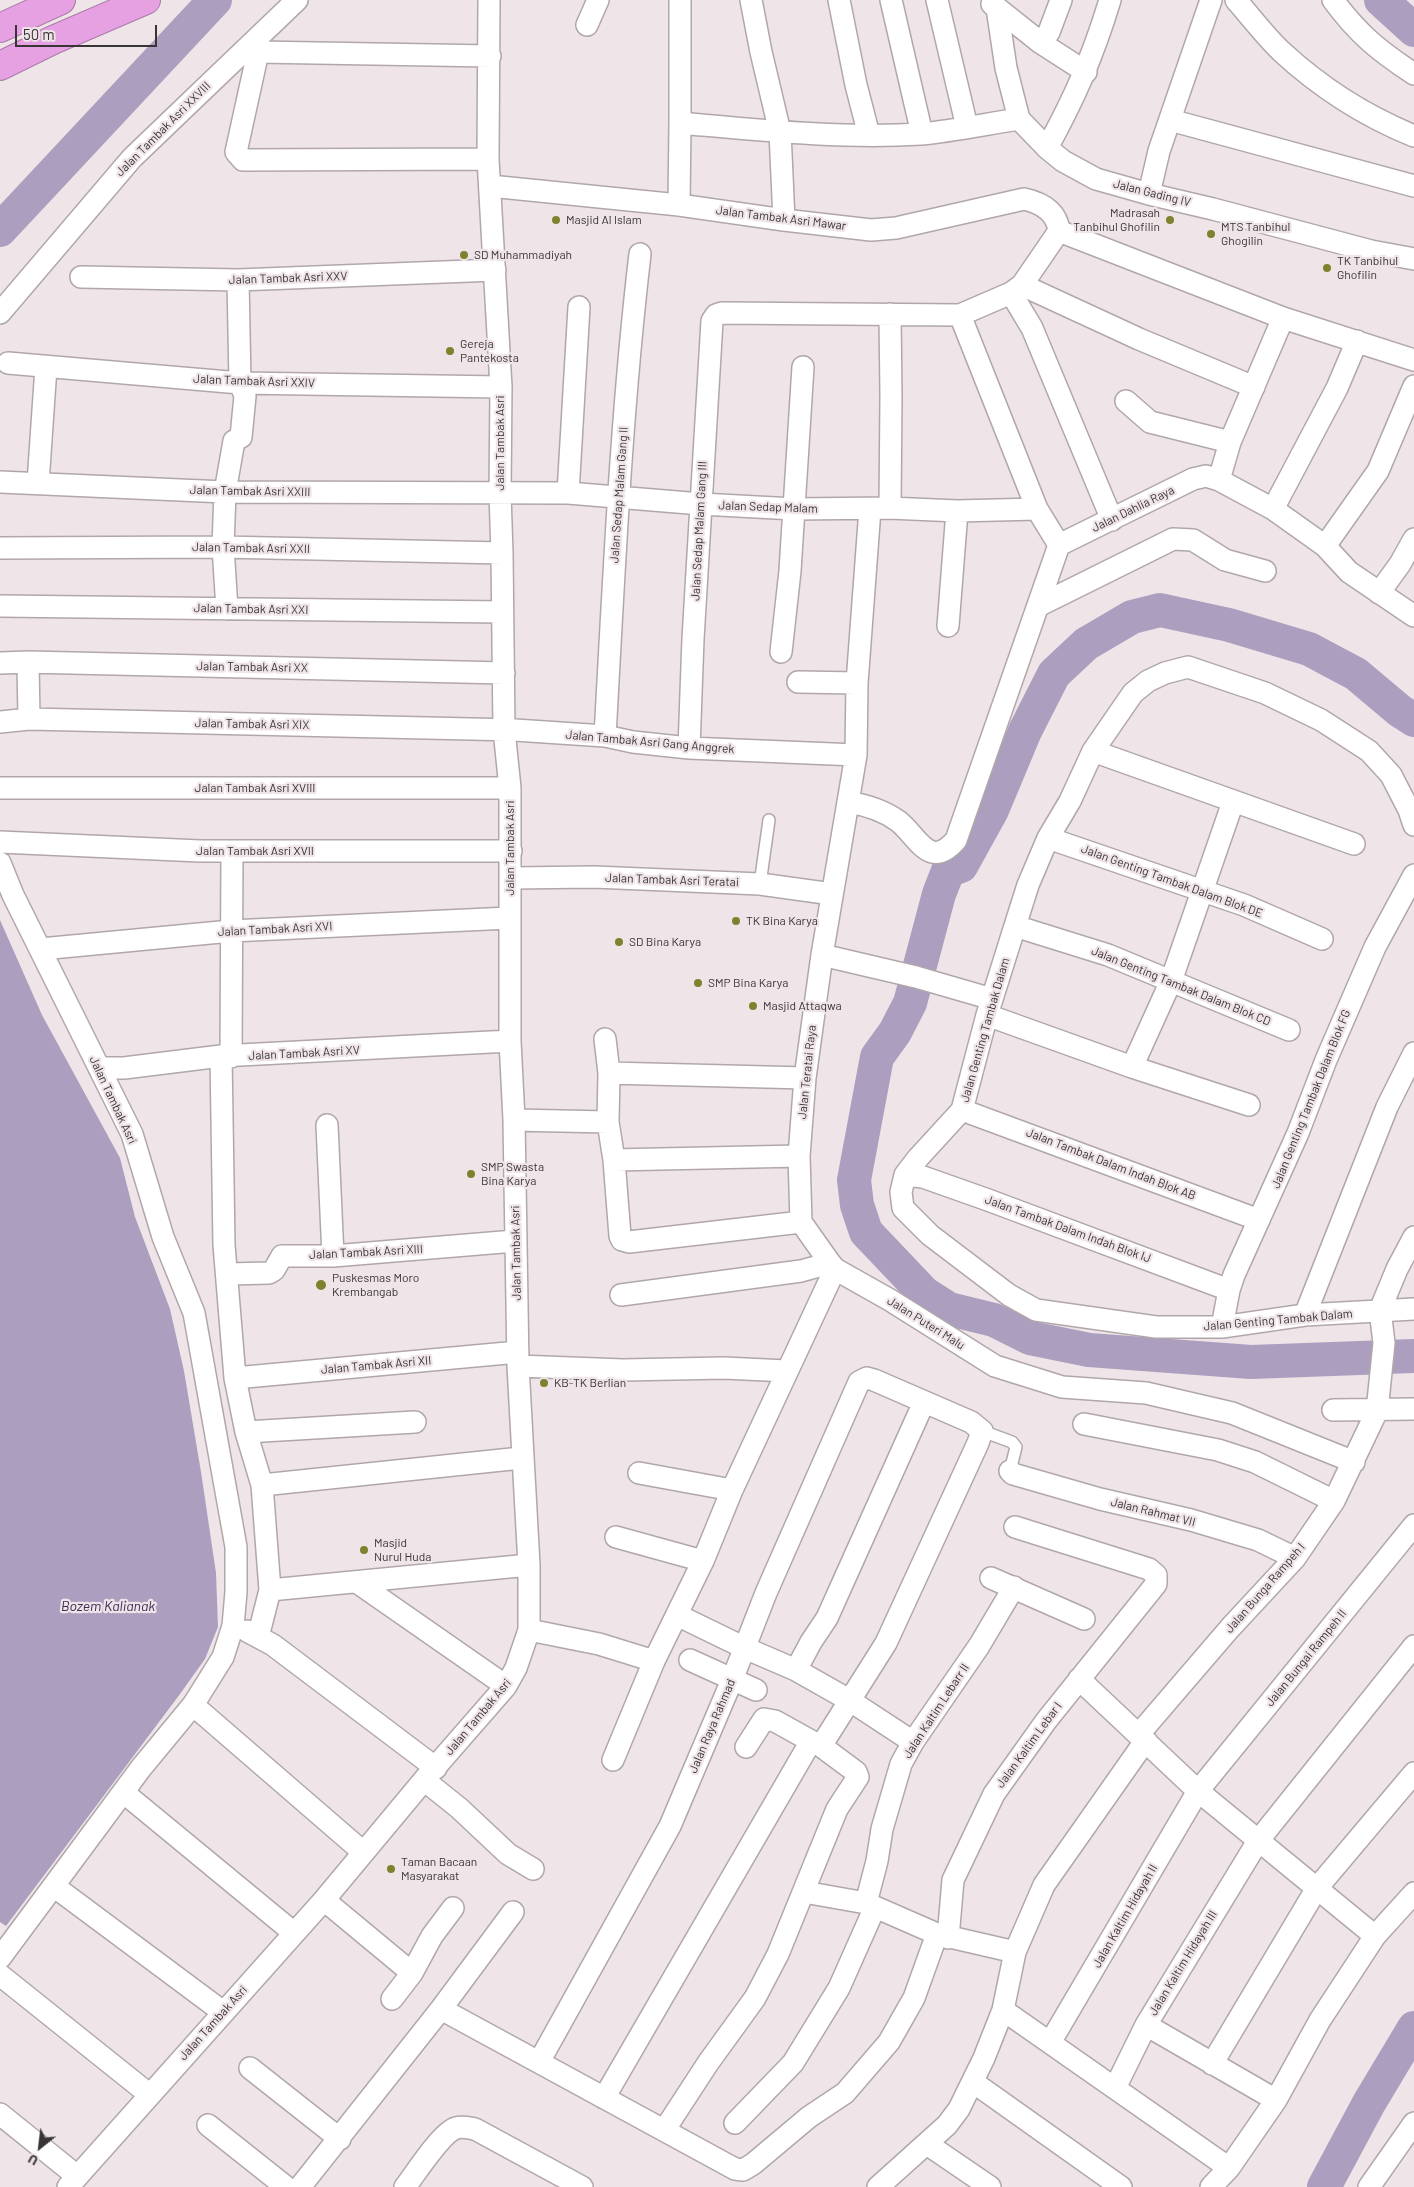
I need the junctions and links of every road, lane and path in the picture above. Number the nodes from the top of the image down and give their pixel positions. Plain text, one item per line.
1 (146, 0) edge
2 (297, 0) edge
3 (489, 0) edge
4 (598, 0) edge
5 (680, 0) edge
6 (751, 0) edge
7 (839, 0) edge
8 (891, 0) edge
9 (937, 0) edge
10 (1061, 0) edge
11 (1110, 0) edge
12 (1211, 0) edge
13 (1236, 0) edge
14 (1333, 0) edge
15 (55, 2) edge
16 (993, 4) edge
17 (587, 24) dead end
18 (0, 28) edge
19 (1041, 44) junction
20 (248, 53) junction
21 (490, 56) junction
22 (0, 66) edge
23 (1086, 72) junction
24 (1414, 74) edge
25 (1019, 119) junction
26 (1170, 120) junction
27 (680, 123) junction
28 (967, 127) junction
29 (780, 132) junction
30 (922, 134) junction
31 (869, 135) junction
32 (1414, 136) edge
33 (1046, 148) junction
34 (488, 160) junction
35 (490, 186) junction
36 (1414, 186) edge
37 (1149, 194) junction
38 (680, 205) junction
39 (784, 220) junction
40 (1059, 228) junction
41 (640, 254) dead end
42 (1414, 259) edge
43 (495, 270) junction
44 (81, 277) dead end
45 (238, 280) junction
46 (1017, 289) junction
47 (579, 307) dead end
48 (0, 312) edge
49 (890, 314) junction
50 (960, 315) junction
51 (1283, 318) junction
52 (1357, 341) junction
53 (1414, 360) edge
54 (8, 362) dead end
55 (803, 366) dead end
56 (46, 367) junction
57 (240, 383) junction
58 (1414, 386) edge
59 (501, 387) junction
60 (1254, 387) junction
61 (1126, 401) dead end
62 (1230, 442) junction
63 (1220, 480) junction
64 (0, 482) edge
65 (38, 483) junction
66 (225, 492) junction
67 (568, 493) junction
68 (500, 494) junction
69 (618, 497) junction
70 (701, 504) junction
71 (794, 509) junction
72 (880, 509) junction
73 (1037, 509) junction
74 (1273, 509) junction
75 (957, 511) junction
76 (1112, 520) junction
77 (1414, 539) edge
78 (1059, 545) junction
79 (1325, 546) junction
80 (223, 547) junction
81 (0, 548) edge
82 (502, 553) junction
83 (1265, 572) dead end
84 (1379, 593) junction
85 (0, 606) edge
86 (1038, 606) junction
87 (227, 609) junction
88 (502, 612) junction
89 (1414, 616) edge
90 (948, 626) dead end
91 (781, 652) dead end
92 (28, 662) junction
93 (0, 663) edge
94 (504, 673) junction
95 (798, 682) dead end
96 (857, 683) junction
97 (29, 719) junction
98 (0, 722) edge
99 (504, 730) junction
100 (605, 736) junction
101 (689, 748) junction
102 (1093, 751) junction
103 (856, 756) junction
104 (0, 788) edge
105 (510, 788) junction
106 (848, 802) junction
107 (1233, 802) junction
108 (769, 820) dead end
109 (1414, 825) edge
110 (1048, 838) junction
111 (0, 842) edge
112 (1354, 844) dead end
113 (232, 851) junction
114 (511, 851) junction
115 (0, 863) edge
116 (1414, 875) edge
117 (512, 878) junction
118 (760, 884) junction
119 (1202, 890) junction
120 (832, 894) junction
121 (509, 918) junction
122 (1015, 926) junction
123 (231, 930) junction
124 (1322, 939) dead end
125 (41, 948) junction
126 (822, 955) junction
127 (1171, 981) junction
128 (990, 1007) junction
129 (1289, 1030) dead end
130 (605, 1039) dead end
131 (510, 1041) junction
132 (1414, 1053) edge
133 (226, 1057) junction
134 (1132, 1067) junction
135 (99, 1068) junction
136 (609, 1073) junction
137 (805, 1078) junction
138 (1249, 1105) dead end
139 (962, 1110) junction
140 (514, 1120) junction
141 (608, 1122) junction
142 (327, 1125) dead end
143 (799, 1156) junction
144 (614, 1160) junction
145 (905, 1175) junction
146 (1260, 1220) junction
147 (801, 1222) junction
148 (1414, 1237) edge
149 (515, 1241) junction
150 (333, 1256) junction
151 (832, 1266) junction
152 (227, 1274) junction
153 (1229, 1290) junction
154 (621, 1295) dead end
155 (1414, 1308) edge
156 (1380, 1310) junction
157 (1306, 1315) junction
158 (1222, 1327) junction
159 (518, 1360) junction
160 (787, 1371) junction
161 (235, 1378) junction
162 (924, 1402) junction
163 (1414, 1409) edge
164 (1333, 1410) dead end
165 (1377, 1411) junction
166 (415, 1422) dead end
167 (1084, 1424) dead end
168 (982, 1431) junction
169 (246, 1432) junction
170 (521, 1458) junction
171 (1354, 1462) junction
172 (1010, 1471) joint
173 (639, 1473) dead end
174 (262, 1485) junction
175 (732, 1490) junction
176 (1334, 1502) junction
177 (1414, 1525) edge
178 (1015, 1527) dead end
179 (616, 1536) dead end
180 (1296, 1558) junction
181 (703, 1561) junction
182 (528, 1565) junction
183 (991, 1578) dead end
184 (358, 1583) junction
185 (1014, 1587) junction
186 (270, 1590) junction
187 (677, 1615) junction
188 (1084, 1619) dead end
189 (233, 1626) junction
190 (528, 1630) junction
191 (258, 1637) junction
192 (1414, 1646) edge
193 (745, 1648) junction
194 (690, 1660) dead end
195 (654, 1661) junction
196 (796, 1670) junction
197 (1079, 1679) junction
198 (732, 1680) junction
199 (506, 1686) junction
200 (756, 1690) dead end
201 (849, 1700) junction
202 (192, 1704) junction
203 (1143, 1738) junction
204 (913, 1742) junction
205 (816, 1743) junction
206 (746, 1747) dead end
207 (614, 1760) dead end
208 (1414, 1772) edge
209 (430, 1774) junction
210 (1198, 1791) junction
211 (123, 1792) junction
212 (1258, 1841) junction
213 (363, 1852) junction
214 (533, 1869) dead end
215 (54, 1887) junction
216 (1318, 1888) junction
217 (804, 1892) junction
218 (1414, 1893) edge
219 (324, 1900) junction
220 (870, 1905) junction
221 (453, 1908) dead end
222 (513, 1912) dead end
223 (294, 1933) junction
224 (942, 1936) junction
225 (1375, 1936) junction
226 (1015, 1952) junction
227 (0, 1958) edge
228 (412, 1973) junction
229 (0, 1975) edge
230 (392, 1999) dead end
231 (441, 2009) junction
232 (1003, 2010) junction
233 (223, 2012) junction
234 (1146, 2025) junction
235 (1051, 2042) junction
236 (538, 2062) junction
237 (1212, 2064) junction
238 (250, 2068) dead end
239 (973, 2082) junction
240 (1115, 2088) junction
241 (150, 2095) junction
242 (604, 2098) junction
243 (1276, 2100) junction
244 (0, 2114) edge
245 (735, 2123) dead end
246 (1414, 2123) edge
247 (208, 2125) dead end
248 (665, 2129) junction
249 (340, 2139) junction
250 (928, 2144) junction
251 (1229, 2168) junction
252 (73, 2182) edge
253 (286, 2187) edge
254 (300, 2187) edge
255 (405, 2187) edge
256 (582, 2187) edge
257 (878, 2187) edge
258 (990, 2187) edge
259 (1122, 2187) edge
260 (1211, 2187) edge
261 (1369, 2187) edge

1 - 22 highway
2 - 20 street, Jalan Tambak Asri XXVIII
3 - 21 street, Jalan Tambak Asri
4 - 17 street
5 - 27 street
6 - 29 street
7 - 31 street
8 - 30 street
9 - 28 street
10 - 19 street
11 - 23 street
12 - 26 street
13 - 32 street
14 - 24 street
15 - 18 highway
16 - 19 street
16 - 25 street, Jalan Gading IV
19 - 23 street
20 - 21 street
20 - 34 street
20 - 48 street, Jalan Tambak Asri XXVIII
21 - 34 street, Jalan Tambak Asri
23 - 33 street
25 - 28 street
25 - 33 street, Jalan Gading IV
26 - 36 street
26 - 37 street
27 - 29 street
27 - 38 street
28 - 30 street
29 - 31 street
29 - 39 street
30 - 31 street
33 - 37 street, Jalan Gading IV
34 - 35 street, Jalan Tambak Asri
35 - 38 street, Jalan Tambak Asri Mawar
35 - 43 street, Jalan Tambak Asri
37 - 42 street, Jalan Gading IV
38 - 39 street, Jalan Tambak Asri Mawar
39 - 40 street, Jalan Tambak Asri Mawar
40 - 46 street
40 - 51 street
41 - 69 street, Jalan Sedap Malam Gang II
43 - 45 street, Jalan Tambak Asri XXV
43 - 59 street, Jalan Tambak Asri
44 - 45 street, Jalan Tambak Asri XXV
45 - 57 street
46 - 50 street
46 - 60 street
46 - 76 street
47 - 67 street
49 - 50 street
49 - 70 street, Jalan Sedap Malam Gang III
49 - 72 street, Jalan Teratai Raya
50 - 73 street
51 - 52 street
51 - 60 street
52 - 53 street
52 - 74 street
54 - 56 street, Jalan Tambak Asri XXIV
55 - 71 street
56 - 57 street, Jalan Tambak Asri XXIV
56 - 65 street
57 - 59 street, Jalan Tambak Asri XXIV
57 - 66 street
58 - 79 street
59 - 68 street, Jalan Tambak Asri
60 - 62 street
61 - 62 street
62 - 63 street
63 - 74 street, Jalan Dahlia Raya
63 - 76 street, Jalan Dahlia Raya
64 - 65 street, Jalan Tambak Asri XXIII
65 - 66 street, Jalan Tambak Asri XXIII
66 - 68 street, Jalan Tambak Asri XXIII
66 - 80 street
67 - 68 street, Jalan Sedap Malam
67 - 69 street, Jalan Sedap Malam
68 - 82 street, Jalan Tambak Asri
69 - 70 street, Jalan Sedap Malam
69 - 100 street, Jalan Sedap Malam Gang II
70 - 71 street, Jalan Sedap Malam
70 - 101 street, Jalan Sedap Malam Gang III
71 - 72 street, Jalan Sedap Malam
71 - 91 street
72 - 75 street, Jalan Sedap Malam
72 - 96 street, Jalan Teratai Raya
73 - 75 street, Jalan Sedap Malam
73 - 78 street
74 - 79 street, Jalan Dahlia Raya
75 - 90 street
76 - 78 street, Jalan Dahlia Raya
77 - 84 street
78 - 86 street
79 - 84 street, Jalan Dahlia Raya
80 - 81 street, Jalan Tambak Asri XXII
80 - 82 street, Jalan Tambak Asri XXII
80 - 87 street
82 - 88 street, Jalan Tambak Asri
83 - 86 street
84 - 89 street, Jalan Dahlia Raya
85 - 87 street, Jalan Tambak Asri XXI
86 - 106 street
87 - 88 street, Jalan Tambak Asri XXI
88 - 94 street, Jalan Tambak Asri
92 - 93 street, Jalan Tambak Asri XX
92 - 94 street, Jalan Tambak Asri XX
92 - 97 street
94 - 99 street, Jalan Tambak Asri
95 - 96 street
96 - 103 street, Jalan Teratai Raya
97 - 98 street, Jalan Tambak Asri XIX
97 - 99 street, Jalan Tambak Asri XIX
99 - 100 street, Jalan Tambak Asri Gang Anggrek
99 - 105 street, Jalan Tambak Asri
100 - 101 street, Jalan Tambak Asri Gang Anggrek
101 - 103 street, Jalan Tambak Asri Gang Anggrek
102 - 107 street
102 - 109 street, Jalan Genting Tambak Dalam
102 - 110 street, Jalan Genting Tambak Dalam
103 - 106 street, Jalan Teratai Raya
104 - 105 street, Jalan Tambak Asri XVIII
105 - 114 street, Jalan Tambak Asri
106 - 120 street, Jalan Teratai Raya
107 - 112 street
107 - 119 street
108 - 118 lane
110 - 119 street, Jalan Genting Tambak Dalam Blok DE
110 - 122 street, Jalan Genting Tambak Dalam
111 - 113 street, Jalan Tambak Asri XVII
113 - 114 street, Jalan Tambak Asri XVII
113 - 123 street
114 - 117 street, Jalan Tambak Asri
115 - 125 street, Jalan Tambak Asri
116 - 146 street, Jalan Genting Tambak Dalam Blok FG
117 - 118 street, Jalan Tambak Asri Teratai
117 - 121 street, Jalan Tambak Asri
118 - 120 street, Jalan Tambak Asri Teratai
119 - 124 street, Jalan Genting Tambak Dalam Blok DE
119 - 127 street
120 - 126 street, Jalan Teratai Raya
121 - 123 street, Jalan Tambak Asri XVI
121 - 131 street, Jalan Tambak Asri
122 - 127 street, Jalan Genting Tambak Dalam Blok CD
122 - 128 street, Jalan Genting Tambak Dalam
123 - 125 street, Jalan Tambak Asri XVI
123 - 133 street
125 - 135 street, Jalan Tambak Asri
126 - 128 street
126 - 137 street, Jalan Teratai Raya
127 - 129 street, Jalan Genting Tambak Dalam Blok CD
127 - 134 street
128 - 134 street
128 - 139 street, Jalan Genting Tambak Dalam
130 - 136 street
131 - 133 street, Jalan Tambak Asri XV
131 - 140 street, Jalan Tambak Asri
132 - 157 street
133 - 135 street, Jalan Tambak Asri XV
133 - 152 street
134 - 138 street
135 - 189 street, Jalan Tambak Asri
136 - 137 street
136 - 141 street
137 - 143 street, Jalan Teratai Raya
139 - 145 street, Jalan Genting Tambak Dalam
139 - 146 street, Jalan Tambak Dalam Indah Blok AB
140 - 141 street
140 - 149 street, Jalan Tambak Asri
141 - 144 street
142 - 150 street
143 - 144 street
143 - 147 street, Jalan Teratai Raya
144 - 147 street
145 - 153 street, Jalan Tambak Dalam Indah Blok IJ
145 - 158 street, Jalan Genting Tambak Dalam
146 - 153 street, Jalan Genting Tambak Dalam Blok FG
147 - 151 street
148 - 156 street
149 - 150 street, Jalan Tambak Asri XIII
149 - 159 street, Jalan Tambak Asri
150 - 152 street, Jalan Tambak Asri XIII
151 - 154 street
151 - 160 street
151 - 171 street, Jalan Puteri Malu
152 - 161 street
153 - 158 street, Jalan Genting Tambak Dalam Blok FG
155 - 156 street, Jalan Genting Tambak Dalam
156 - 157 street, Jalan Genting Tambak Dalam
156 - 165 street, Jalan Bunga Rampeh I
157 - 158 street, Jalan Genting Tambak Dalam
159 - 160 street, Jalan Tambak Asri XII
159 - 161 street, Jalan Tambak Asri XII
159 - 170 street, Jalan Tambak Asri
160 - 175 street
161 - 169 street
162 - 168 street
162 - 193 street, Jalan Raya Rahmad
162 - 196 street
163 - 165 street
164 - 165 street
165 - 171 street, Jalan Bunga Rampeh I
166 - 169 street
167 - 176 street
168 - 172 lane
168 - 201 street
169 - 174 street
170 - 174 street
170 - 182 street, Jalan Tambak Asri
171 - 176 street, Jalan Bunga Rampeh I
172 - 180 street, Jalan Rahmat VII
173 - 175 street
174 - 186 street
175 - 181 street
176 - 180 street, Jalan Bunga Rampeh I
177 - 210 street, Jalan Bungai Rampeh II
178 - 197 street, Jalan Kaltim Lebar I
179 - 181 street
180 - 203 street, Jalan Bunga Rampeh I
181 - 187 street
182 - 184 street
182 - 190 street, Jalan Tambak Asri
183 - 185 street
184 - 186 street
184 - 199 street
185 - 188 street
185 - 204 street, Jalan Kaltim Lebarr II
186 - 191 street
187 - 193 street
187 - 195 street
189 - 191 street
189 - 202 street, Jalan Tambak Asri
190 - 195 street
190 - 199 street, Jalan Tambak Asri
191 - 209 street
192 - 212 street, Jalan Kaltim Hidayah III
193 - 196 street
193 - 198 street, Jalan Raya Rahmad
194 - 198 street
195 - 207 street
196 - 201 street
197 - 203 street
197 - 224 street, Jalan Kaltim Lebar I
198 - 200 street
198 - 236 street, Jalan Raya Rahmad
199 - 209 street, Jalan Tambak Asri
201 - 204 street
201 - 205 street
202 - 211 street, Jalan Tambak Asri
202 - 213 street
203 - 210 street
203 - 226 street, Jalan Bunga Rampeh I
204 - 220 street, Jalan Kaltim Lebarr II
205 - 206 street
205 - 217 street
205 - 242 street
208 - 216 street
209 - 213 street, Jalan Tambak Asri
209 - 214 street
210 - 212 street
210 - 235 street, Jalan Kaltim Hidayah II
211 - 215 street, Jalan Tambak Asri
211 - 223 street
212 - 216 street
212 - 234 street, Jalan Kaltim Hidayah III
213 - 219 street, Jalan Tambak Asri
215 - 227 street, Jalan Tambak Asri
215 - 233 street
216 - 225 street
216 - 237 street
217 - 220 street
217 - 248 street
218 - 225 street
219 - 223 street, Jalan Tambak Asri
219 - 228 street
220 - 224 street
220 - 245 street, Jalan Kaltim Lebarr II
221 - 228 street
222 - 231 street
223 - 233 street, Jalan Tambak Asri
224 - 226 street
224 - 248 street, Jalan Kaltim Lebar I
225 - 243 street
226 - 232 street, Jalan Bunga Rampeh I
228 - 230 street
229 - 241 street
231 - 236 street
231 - 249 street
232 - 235 street
232 - 239 street, Jalan Bunga Rampeh I
233 - 241 street, Jalan Tambak Asri
234 - 237 street
234 - 240 street, Jalan Kaltim Hidayah III
235 - 240 street
236 - 242 street
237 - 243 street
238 - 249 street
239 - 250 street, Jalan Bunga Rampeh I
239 - 259 street
240 - 251 street
241 - 252 street, Jalan Tambak Asri
242 - 248 street
243 - 251 street
244 - 252 street
246 - 261 street
247 - 253 street
249 - 254 street
250 - 257 street, Jalan Bunga Rampeh I
250 - 258 street
251 - 260 street
255 - 256 street

